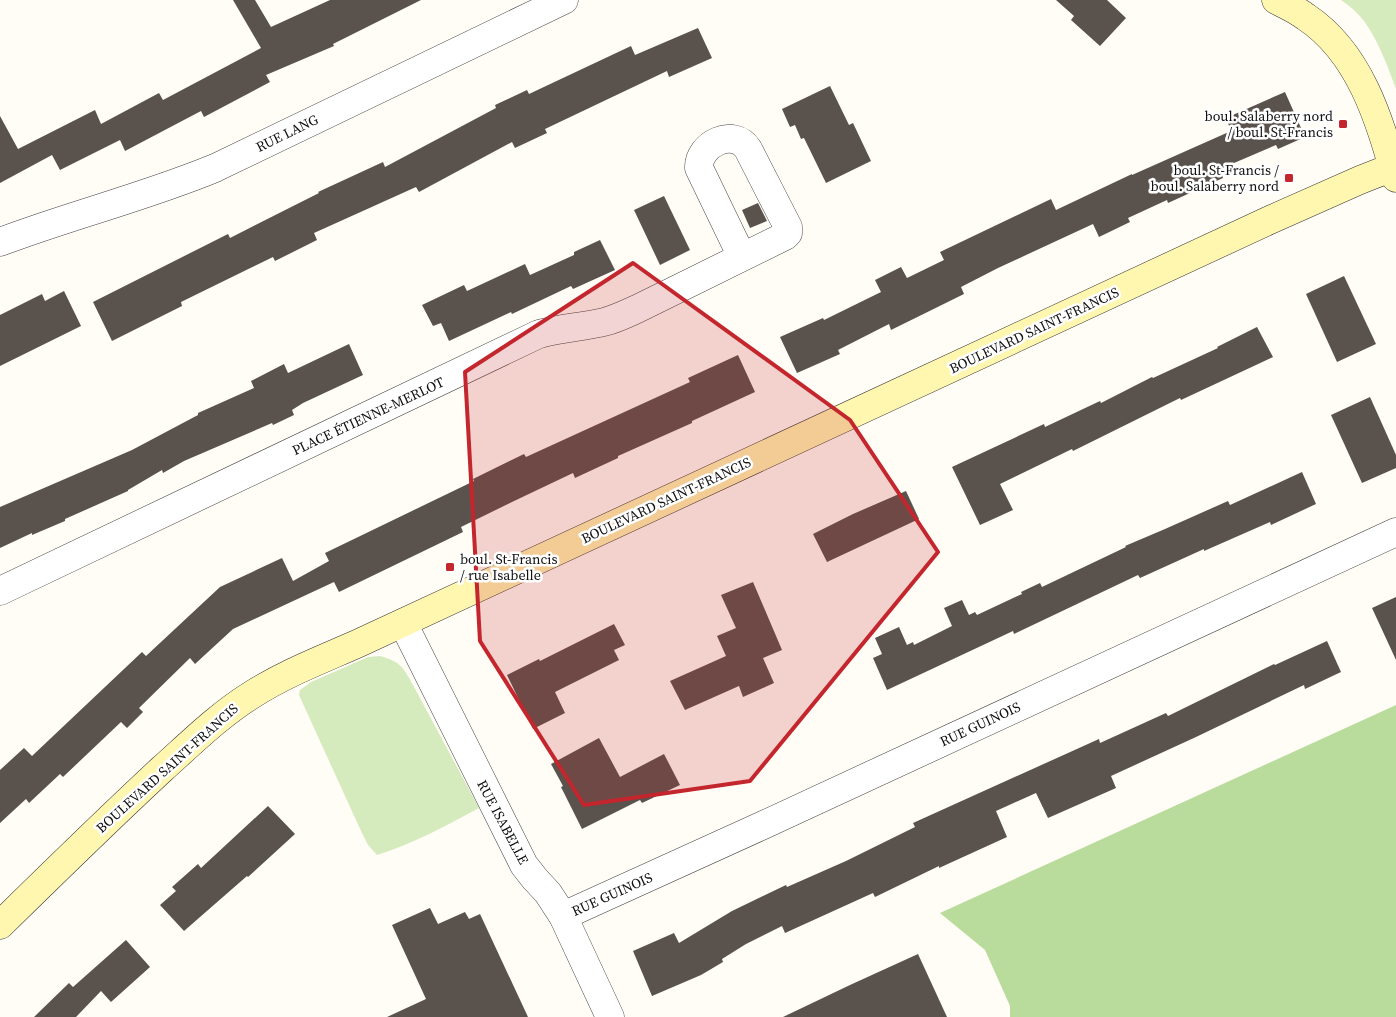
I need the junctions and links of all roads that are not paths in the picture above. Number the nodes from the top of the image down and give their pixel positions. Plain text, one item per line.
1 (564, 0) edge
2 (1276, 0) edge
3 (1394, 173) edge
4 (0, 242) edge
5 (742, 257) dead end
6 (1396, 532) edge
7 (0, 591) edge
8 (403, 623) junction
9 (563, 916) junction
10 (0, 924) edge
11 (610, 1017) edge

1 - 4 street, RUE LANG
2 - 3 street
3 - 8 street, BOULEVARD SAINT-FRANCIS
5 - 7 street, PLACE ÉTIENNE-MERLOT
6 - 9 street, RUE GUINOIS
8 - 9 street, RUE ISABELLE
8 - 10 street, BOULEVARD SAINT-FRANCIS
9 - 11 street, RUE ISABELLE

